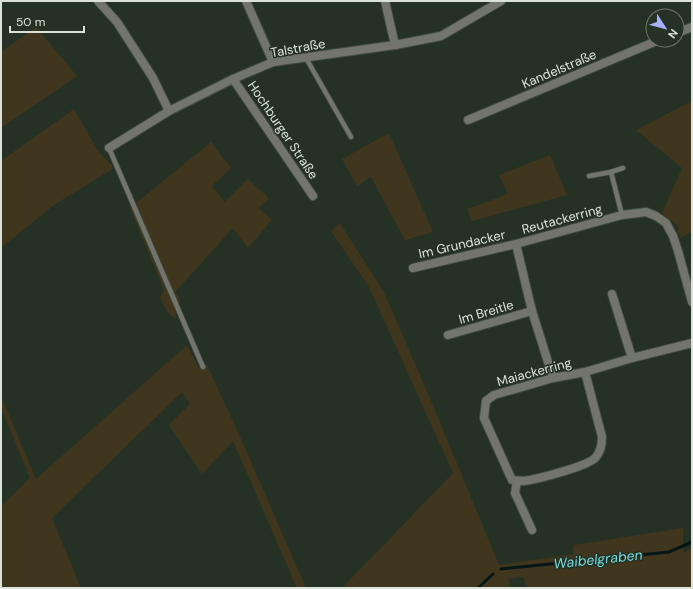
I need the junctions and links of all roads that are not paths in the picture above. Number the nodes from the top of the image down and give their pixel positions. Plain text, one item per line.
1 (98, 1) edge
2 (246, 1) edge
3 (385, 1) edge
4 (501, 1) edge
5 (395, 45) junction
6 (645, 46) edge
7 (306, 58) junction
8 (273, 62) junction
9 (233, 79) junction
10 (169, 110) junction
11 (468, 120) dead end
12 (351, 137) dead end
13 (109, 148) joint
14 (623, 168) dead end
15 (610, 172) junction
16 (589, 176) dead end
17 (313, 196) dead end
18 (622, 215) junction
19 (516, 244) junction
20 (413, 268) dead end
21 (612, 294) dead end
22 (692, 302) edge
23 (532, 311) junction
24 (448, 335) dead end
25 (692, 343) edge
26 (632, 358) junction
27 (203, 367) dead end
28 (585, 372) junction
29 (553, 378) junction
30 (517, 481) junction
31 (532, 530) dead end

1 - 10 street
2 - 8 street
3 - 5 street
4 - 5 street, Talstraße
5 - 7 street, Talstraße
6 - 11 street, Kandelstraße
7 - 8 street, Talstraße
7 - 12 lane
8 - 9 street, Talstraße
9 - 10 street, Talstraße
9 - 17 street, Hochburger Straße
10 - 13 street, Talstraße
13 - 27 lane
14 - 15 lane
15 - 16 lane
15 - 18 lane
18 - 19 street, Reutackerring
18 - 22 street, Reutackerring
19 - 20 street, Im Grundacker
19 - 23 street, Reutackerring
21 - 26 street
23 - 24 street, Im Breitle
23 - 29 street, Reutackerring
25 - 26 street, Maiackerring
26 - 28 street, Maiackerring
28 - 29 street, Maiackerring
28 - 30 street, Maiackerring
29 - 30 street, Maiackerring
30 - 31 street

